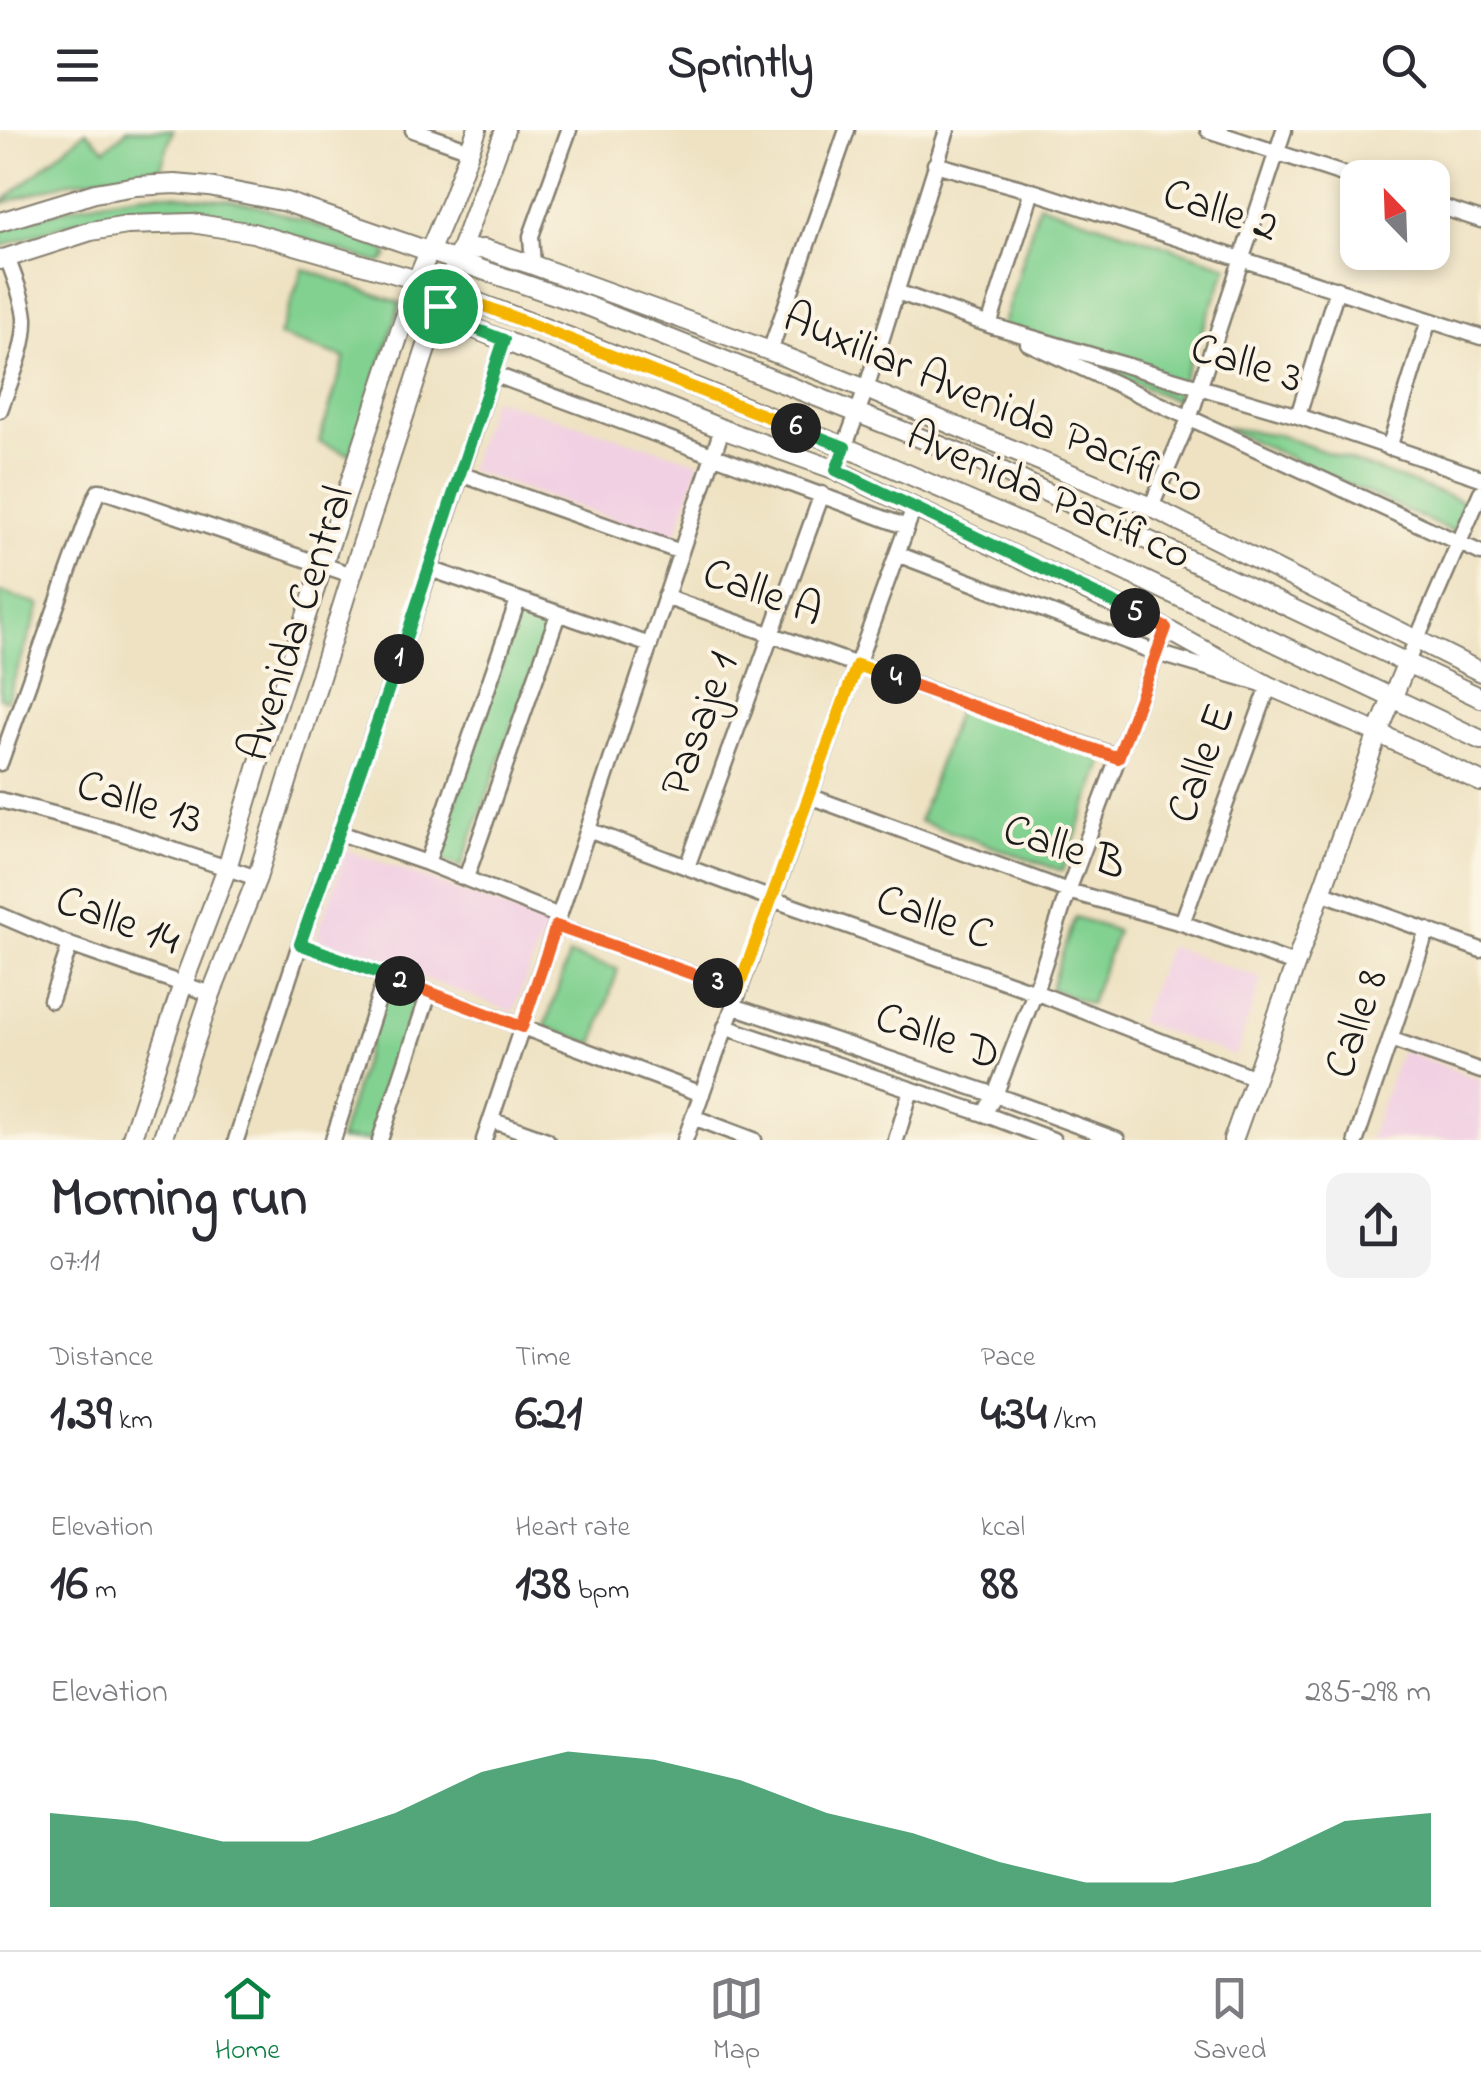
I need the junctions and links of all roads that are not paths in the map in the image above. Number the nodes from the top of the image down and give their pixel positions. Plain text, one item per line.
1 (413, 130) edge
2 (477, 130) edge
3 (505, 130) edge
4 (569, 130) edge
5 (847, 130) edge
6 (947, 130) edge
7 (1208, 130) edge
8 (1284, 130) edge
9 (470, 150) junction
10 (1278, 153) junction
11 (935, 164) junction
12 (1340, 173) edge
13 (1032, 190) junction
14 (1450, 210) edge
15 (1481, 220) edge
16 (0, 222) edge
17 (430, 252) junction
18 (458, 255) junction
19 (4, 258) edge
20 (1244, 259) junction
21 (533, 265) junction
22 (417, 280) junction
23 (1337, 289) junction
24 (897, 292) junction
25 (443, 298) junction
26 (1428, 320) junction
27 (989, 325) junction
28 (1481, 337) edge
29 (504, 340) junction
30 (770, 351) junction
31 (493, 374) junction
32 (1198, 386) junction
33 (866, 389) junction
34 (0, 410) edge
35 (856, 414) junction
36 (1298, 416) junction
37 (1189, 419) junction
38 (722, 429) junction
39 (845, 447) junction
40 (1389, 448) junction
41 (712, 456) junction
42 (836, 470) junction
43 (460, 474) junction
44 (1481, 478) edge
45 (1481, 492) edge
46 (822, 494) junction
47 (914, 507) junction
48 (1151, 507) junction
49 (906, 527) junction
50 (1458, 542) junction
51 (681, 552) junction
52 (1481, 553) edge
53 (897, 554) junction
54 (324, 565) junction
55 (430, 569) junction
56 (352, 575) junction
57 (665, 597) junction
58 (518, 600) junction
59 (558, 614) junction
60 (1166, 628) junction
61 (771, 634) junction
62 (1416, 640) junction
63 (650, 644) junction
64 (1157, 652) junction
65 (1408, 662) junction
66 (857, 665) junction
67 (1481, 672) edge
68 (1269, 686) junction
69 (1392, 697) junction
70 (1481, 698) edge
71 (1378, 734) junction
72 (1481, 740) edge
73 (1118, 758) junction
74 (0, 763) edge
75 (1481, 782) edge
76 (809, 796) junction
77 (0, 800) edge
78 (588, 830) junction
79 (340, 834) junction
80 (428, 863) junction
81 (686, 867) junction
82 (227, 868) junction
83 (257, 878) junction
84 (466, 878) junction
85 (1068, 890) junction
86 (1321, 892) junction
87 (772, 899) junction
88 (0, 916) edge
89 (557, 921) junction
90 (1182, 923) junction
91 (1427, 930) junction
92 (300, 944) junction
93 (70, 946) junction
94 (1481, 950) edge
95 (1297, 965) junction
96 (386, 975) junction
97 (184, 984) junction
98 (738, 990) junction
99 (429, 992) junction
100 (1035, 992) junction
101 (211, 994) junction
102 (51, 1000) dead end
103 (733, 1006) junction
104 (522, 1027) junction
105 (725, 1027) junction
106 (1390, 1038) junction
107 (1481, 1072) edge
108 (1254, 1078) junction
109 (911, 1090) junction
110 (702, 1094) junction
111 (995, 1095) junction
112 (984, 1114) junction
113 (694, 1118) junction
114 (491, 1120) junction
115 (130, 1140) edge
116 (162, 1140) edge
117 (236, 1140) edge
118 (333, 1140) edge
119 (380, 1140) edge
120 (484, 1140) edge
121 (547, 1140) edge
122 (686, 1140) edge
123 (754, 1140) edge
124 (896, 1140) edge
125 (1052, 1140) edge
126 (1117, 1140) edge
127 (1232, 1140) edge
128 (1356, 1140) edge

1 - 9 street
2 - 9 main road
3 - 18 main road, Avenida Central
4 - 21 street
5 - 30 street
6 - 11 street
7 - 10 street
8 - 10 street
9 - 17 main road, Avenida Central
10 - 12 street
10 - 20 street
11 - 13 street, Calle 2
11 - 24 street
13 - 20 street, Calle 2
13 - 27 street
14 - 15 street
16 - 17 main road, Avenida Pacífico
17 - 18 main road, Avenida Pacífico
17 - 22 main road, Avenida Central
18 - 21 main road, Auxiliar Avenida Pacífico
18 - 25 main road, Avenida Central
18 - 35 main road, Avenida Pacífico
19 - 22 main road, Avenida Pacífico
19 - 34 street
20 - 23 street, Calle 2
20 - 32 street
21 - 30 main road, Auxiliar Avenida Pacífico
22 - 25 main road, Avenida Pacífico
22 - 54 main road, Avenida Central
23 - 26 street, Calle 2
23 - 36 street
24 - 27 street, Calle 3
24 - 33 street
25 - 29 main road
25 - 39 main road, Avenida Pacífico
25 - 56 main road, Avenida Central
26 - 28 street, Calle 2
26 - 40 street
27 - 32 street, Calle 3
27 - 37 street, Calle 3
29 - 31 street
29 - 38 main road
30 - 33 main road, Auxiliar Avenida Pacífico
31 - 41 street
31 - 43 street
32 - 36 street, Calle 3
32 - 37 street
33 - 35 street
33 - 48 main road, Auxiliar Avenida Pacífico
35 - 39 street
35 - 65 main road, Avenida Pacífico
36 - 40 street, Calle 3
37 - 48 street
37 - 50 street, Calle 3
38 - 41 street
38 - 42 main road
39 - 42 street
39 - 69 main road, Avenida Pacífico
40 - 44 street, Calle 3
41 - 46 street
41 - 51 street
42 - 47 main road
43 - 51 street
43 - 55 street
45 - 50 street
46 - 49 street
46 - 61 street, Pasaje 1
47 - 49 street
47 - 60 main road
48 - 62 main road, Auxiliar Avenida Pacífico
49 - 53 street
50 - 52 street, Calle 3
50 - 62 street
51 - 57 street
53 - 64 street
53 - 66 street
54 - 56 street
54 - 74 street
54 - 82 main road, Avenida Central
55 - 58 street
55 - 79 street
56 - 83 main road, Avenida Central
57 - 61 street, Calle A
57 - 63 street
58 - 59 street
58 - 80 street
59 - 63 street
59 - 84 street
60 - 64 street
60 - 68 main road
61 - 66 street, Calle A
61 - 81 street, Pasaje 1
62 - 65 street
62 - 67 main road, Auxiliar Avenida Pacífico
63 - 78 street
64 - 68 street
64 - 73 street
65 - 69 main road
65 - 70 main road, Avenida Pacífico
66 - 73 street, Calle A
66 - 76 street
68 - 71 main road
68 - 90 street, Calle E
69 - 71 main road
69 - 72 main road, Avenida Pacífico
71 - 75 main road
71 - 86 main road
73 - 85 street
76 - 85 street, Calle B
76 - 87 street
77 - 82 street, Calle 13
78 - 81 street, Calle C
78 - 89 street
79 - 80 street
79 - 92 street
80 - 84 street
81 - 87 street, Calle C
82 - 83 street, Calle 13
82 - 97 main road, Avenida Central
83 - 101 main road, Avenida Central
84 - 89 street
85 - 90 street, Calle B
85 - 100 street
86 - 91 street
86 - 95 main road
87 - 98 street
87 - 100 street, Calle C
88 - 93 street, Calle 14
89 - 98 street
89 - 104 street
90 - 95 street, Calle B
91 - 94 street
91 - 106 street, Calle 8
92 - 96 street
92 - 117 street
93 - 97 street, Calle 14
93 - 102 street
95 - 108 main road
96 - 99 street
96 - 118 street
97 - 101 street, Calle 14
97 - 115 main road, Avenida Central
98 - 103 street
99 - 104 street
99 - 119 street
100 - 108 street, Calle C
100 - 111 street
101 - 116 main road, Avenida Central
103 - 105 street
103 - 111 street, Calle D
104 - 110 street
104 - 114 street
105 - 109 street, Calle D
105 - 110 street
106 - 107 street
106 - 128 street, Calle 8
108 - 127 main road
109 - 112 street, Calle D
109 - 124 street
110 - 113 street
111 - 112 street
111 - 126 street, Calle D
112 - 125 street, Calle D
113 - 122 street
113 - 123 street
114 - 120 street
114 - 121 street

